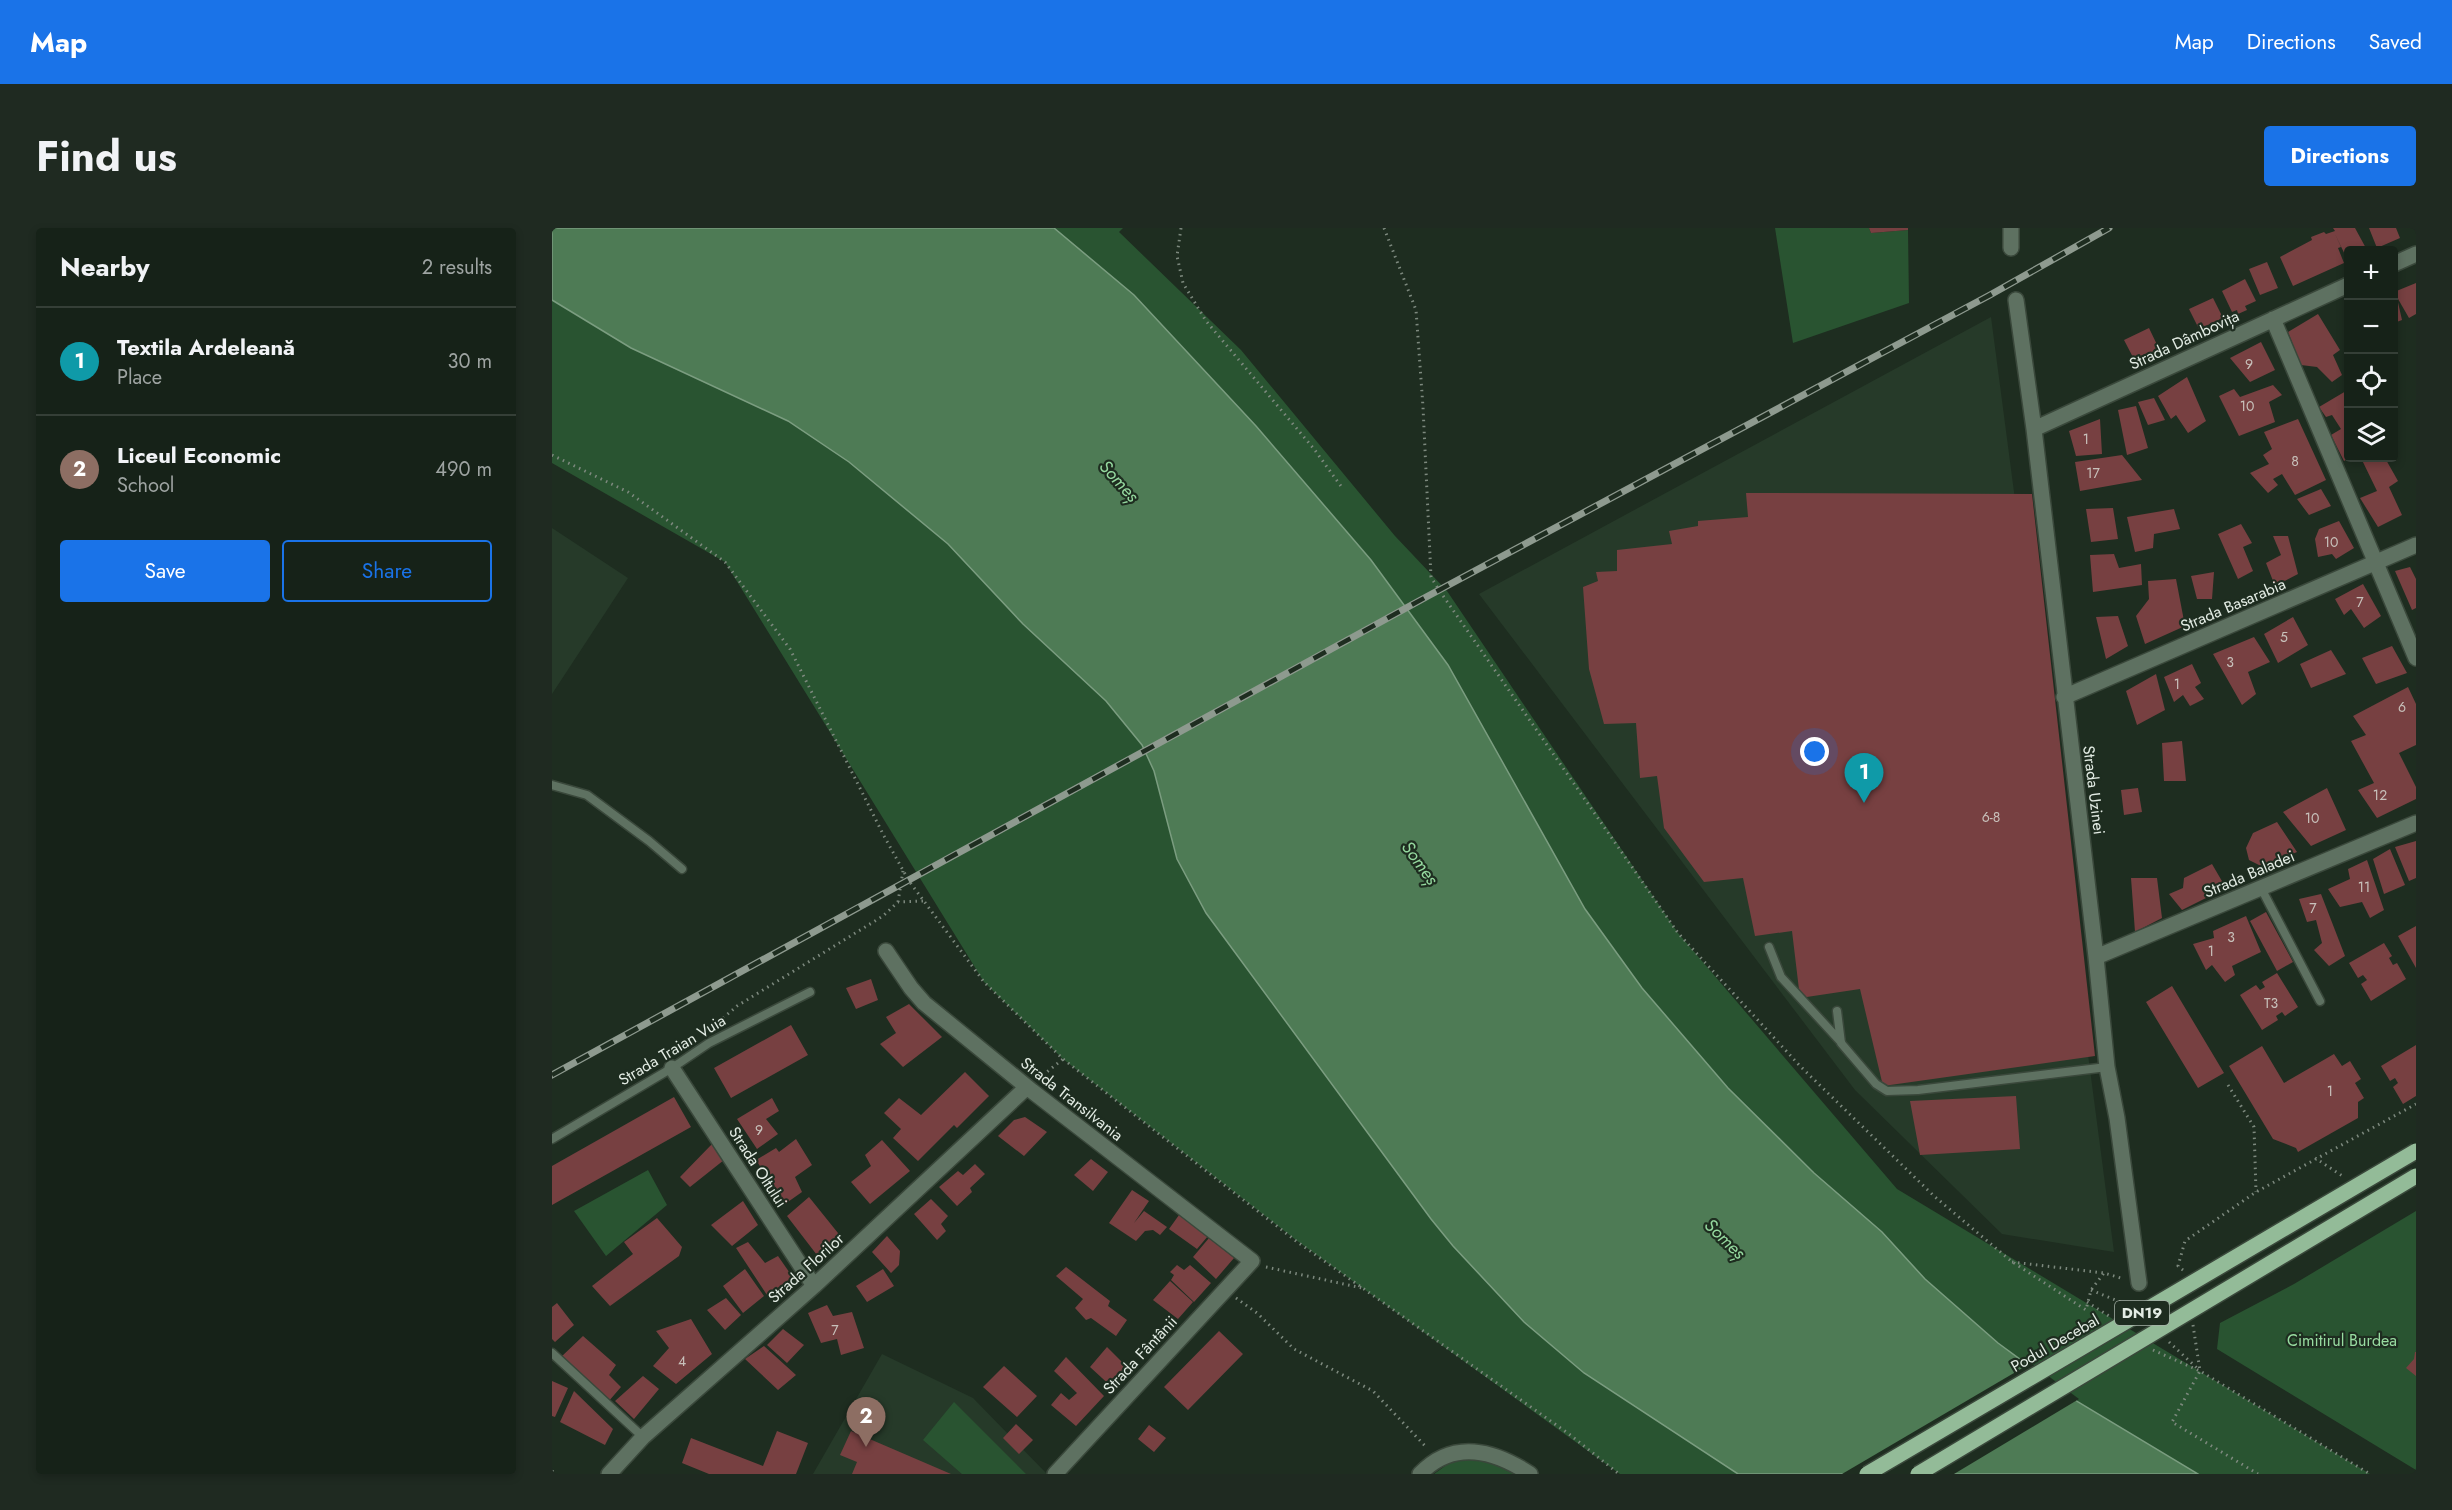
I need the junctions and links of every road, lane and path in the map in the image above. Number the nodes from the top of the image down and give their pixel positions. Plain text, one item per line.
1 (1182, 228) edge
2 (1384, 228) edge
3 (2011, 228) edge
4 (2011, 248) dead end
5 (2416, 254) edge
6 (2398, 262) edge
7 (2344, 287) edge
8 (2016, 300) dead end
9 (2273, 319) junction
10 (2034, 429) junction
11 (552, 455) edge
12 (1343, 489) dead end
13 (2416, 545) edge
14 (2376, 563) junction
15 (2416, 658) edge
16 (2064, 697) junction
17 (552, 785) edge
18 (2416, 823) edge
19 (682, 869) dead end
20 (903, 871) junction
21 (2261, 888) junction
22 (924, 901) junction
23 (898, 902) junction
24 (1768, 947) dead end
25 (886, 951) dead end
26 (2096, 957) junction
27 (810, 992) dead end
28 (2320, 1001) dead end
29 (1837, 1011) dead end
30 (1841, 1043) junction
31 (705, 1046) junction
32 (1063, 1059) junction
33 (2107, 1067) junction
34 (672, 1068) junction
35 (2228, 1085) dead end
36 (1027, 1087) junction
37 (2416, 1104) edge
38 (552, 1139) edge
39 (2416, 1151) edge
40 (2315, 1158) junction
41 (2416, 1176) edge
42 (2348, 1180) dead end
43 (2256, 1192) junction
44 (2010, 1261) junction
45 (1254, 1263) junction
46 (2104, 1273) junction
47 (2186, 1275) dead end
48 (2139, 1283) joint
49 (814, 1286) junction
50 (1364, 1289) junction
51 (1225, 1290) junction
52 (2091, 1290) junction
53 (2087, 1302) junction
54 (2131, 1308) dead end
55 (2113, 1319) dead end
56 (2159, 1332) junction
57 (2147, 1348) dead end
58 (552, 1353) edge
59 (2200, 1371) junction
60 (643, 1437) junction
61 (1436, 1459) junction
62 (552, 1472) edge
63 (556, 1474) edge
64 (609, 1474) edge
65 (1055, 1474) edge
66 (1420, 1474) edge
67 (1530, 1474) edge
68 (1619, 1474) edge
69 (1867, 1474) edge
70 (1918, 1474) edge
71 (2258, 1474) edge
72 (2370, 1474) edge

1 - 12 path
2 - 44 path
3 - 4 street
5 - 6 street
7 - 9 street, Strada Dâmbovița
8 - 10 street, Strada Uzinei
9 - 10 street, Strada Dâmbovița
9 - 14 street
10 - 16 street, Strada Uzinei
11 - 20 path
13 - 14 street, Strada Basarabia
14 - 15 street
14 - 16 street, Strada Basarabia
16 - 26 street, Strada Uzinei
17 - 19 lane
18 - 21 street, Strada Baladei
20 - 22 path
20 - 23 path
21 - 26 street, Strada Baladei
21 - 28 lane
22 - 23 path
22 - 32 path
23 - 31 path
24 - 30 lane
25 - 36 street, Strada Transilvania
26 - 33 street, Strada Uzinei
27 - 31 lane, Strada Traian Vuia
29 - 30 lane
30 - 33 lane
31 - 34 lane, Strada Traian Vuia
32 - 36 path
32 - 50 path
33 - 48 street, Strada Uzinei
34 - 38 lane, Strada Traian Vuia
34 - 49 street, Strada Oltului
35 - 43 path
36 - 45 street, Strada Transilvania
36 - 49 street, Strada Florilor
37 - 40 path
39 - 69 main road, Podul Decebal / DN19, bridge
40 - 42 path
40 - 43 path
41 - 56 main road, DN19, bridge
43 - 47 path
44 - 46 path
44 - 53 path
45 - 50 path
45 - 51 street, Strada Fântânii
46 - 48 path
46 - 52 path
49 - 60 street, Strada Florilor
50 - 68 path
51 - 61 path
51 - 65 street, Strada Fântânii
52 - 53 path
52 - 54 path
53 - 55 path
56 - 59 path
56 - 70 main road, DN19, bridge
57 - 59 path
58 - 60 lane
59 - 71 path
59 - 72 path
60 - 64 street, Strada Florilor
61 - 66 street
61 - 67 street
62 - 63 path

